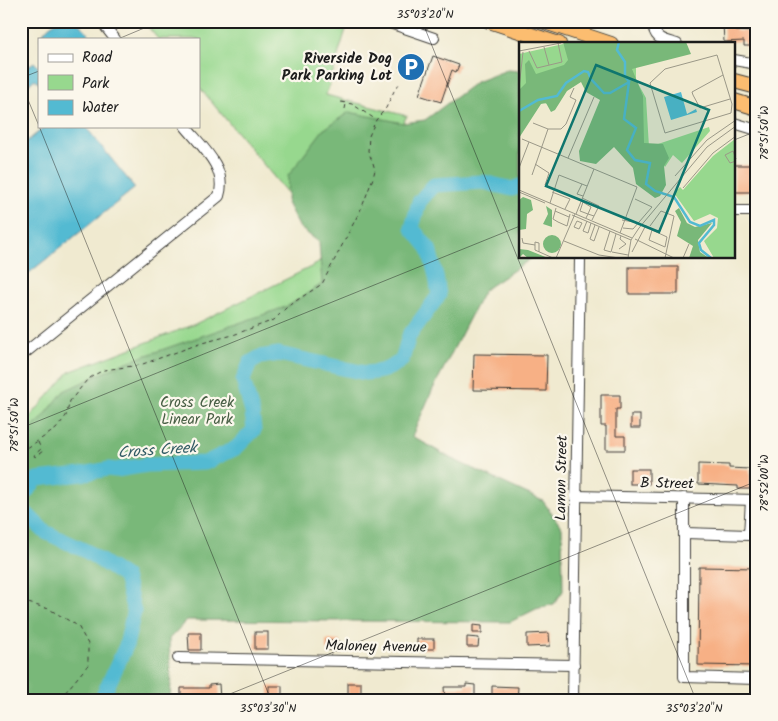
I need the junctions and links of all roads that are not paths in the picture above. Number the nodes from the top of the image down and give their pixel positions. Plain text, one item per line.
1 (100, 21) edge
2 (384, 21) edge
3 (489, 21) edge
4 (542, 21) edge
5 (653, 21) edge
6 (114, 38) edge
7 (434, 38) dead end
8 (552, 42) edge
9 (605, 42) edge
10 (670, 42) edge
11 (736, 60) edge
12 (757, 64) edge
13 (736, 82) edge
14 (757, 87) edge
15 (736, 102) edge
16 (757, 108) edge
17 (736, 124) edge
18 (187, 128) edge
19 (757, 130) edge
20 (736, 211) edge
21 (757, 211) edge
22 (580, 259) edge
23 (21, 356) edge
24 (576, 496) junction
25 (684, 498) junction
26 (754, 500) edge
27 (684, 533) junction
28 (178, 658) dead end
29 (574, 665) junction
30 (757, 679) edge
31 (574, 700) edge

1 - 6 street
2 - 7 street
3 - 8 highway
4 - 9 highway
5 - 10 street
11 - 12 street
13 - 14 highway
15 - 16 highway
17 - 19 street
18 - 23 street
20 - 21 street
22 - 24 street, Lamon Street
24 - 25 street, B Street
24 - 29 street, Lamon Street
25 - 26 street, B Street
25 - 27 street
26 - 27 street
27 - 30 street
28 - 29 street, Maloney Avenue
29 - 31 street, Lamon Street

